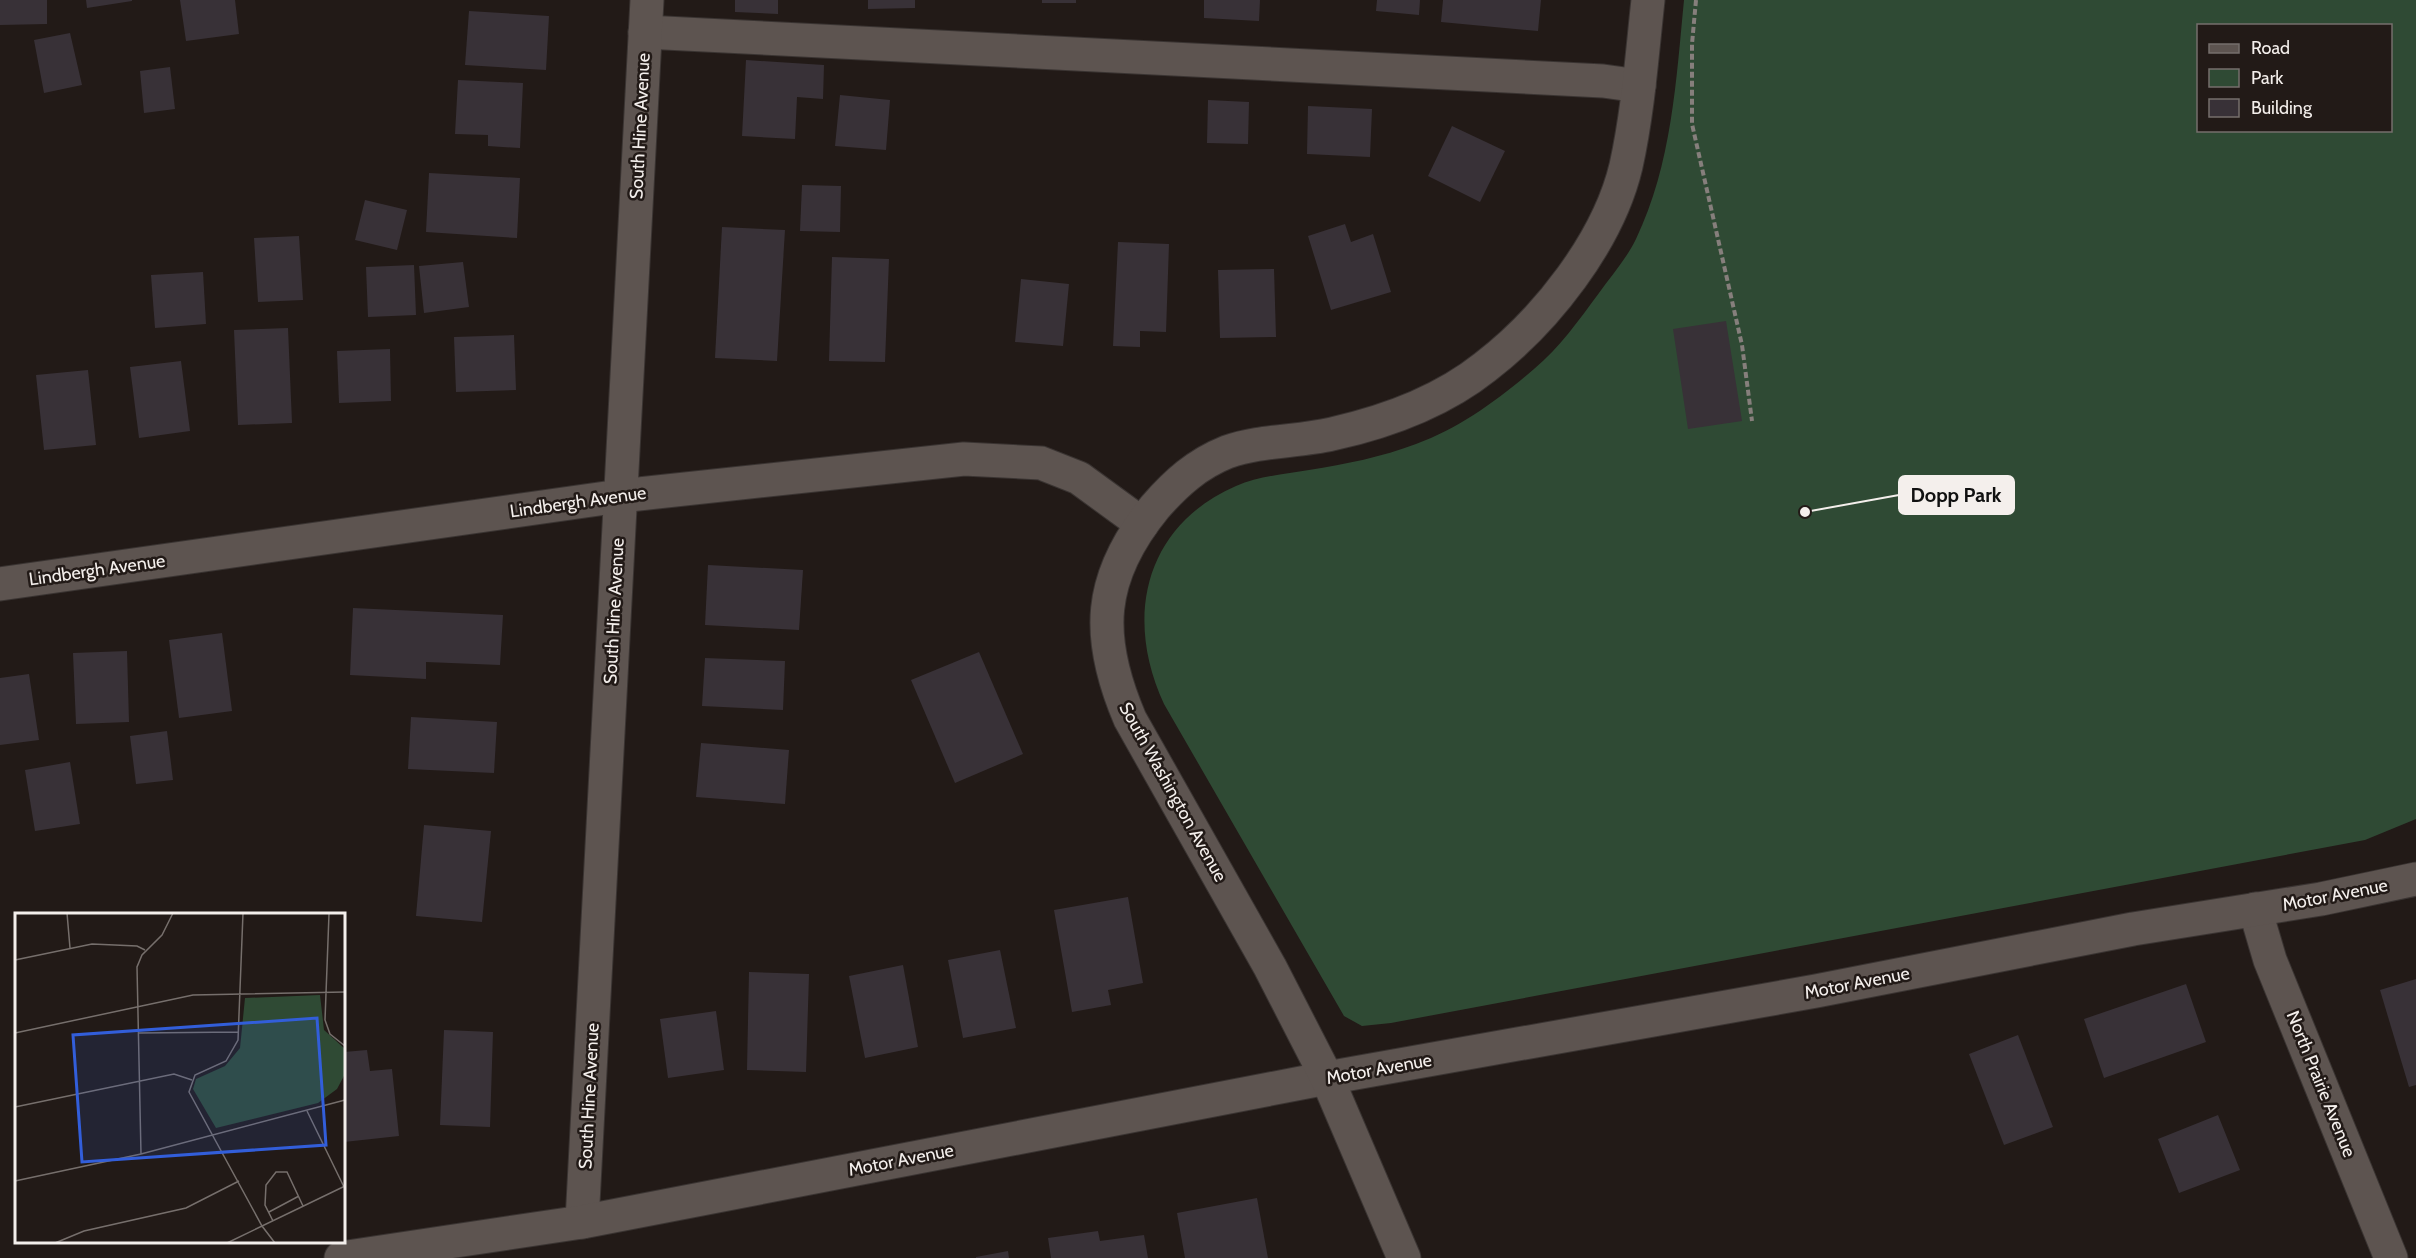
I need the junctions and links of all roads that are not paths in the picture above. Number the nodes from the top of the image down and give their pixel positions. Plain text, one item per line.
1 (647, 0) edge
2 (1648, 0) edge
3 (645, 32) junction
4 (1639, 86) junction
5 (620, 496) junction
6 (1142, 524) junction
7 (0, 584) edge
8 (2416, 879) edge
9 (2255, 909) junction
10 (1327, 1078) junction
11 (582, 1222) junction
12 (341, 1258) edge
13 (1404, 1258) edge
14 (2391, 1258) edge

1 - 3 street, South Hine Avenue
2 - 4 street, South Washington Avenue
3 - 4 street
3 - 5 street, South Hine Avenue
4 - 6 street, South Washington Avenue
5 - 6 street, Lindbergh Avenue
5 - 7 street, Lindbergh Avenue
5 - 11 street, South Hine Avenue
6 - 10 street, South Washington Avenue
8 - 9 street, Motor Avenue
9 - 10 street, Motor Avenue
9 - 14 street, North Prairie Avenue
10 - 11 street, Motor Avenue
10 - 13 street, South Washington Avenue
11 - 12 street, Motor Avenue

